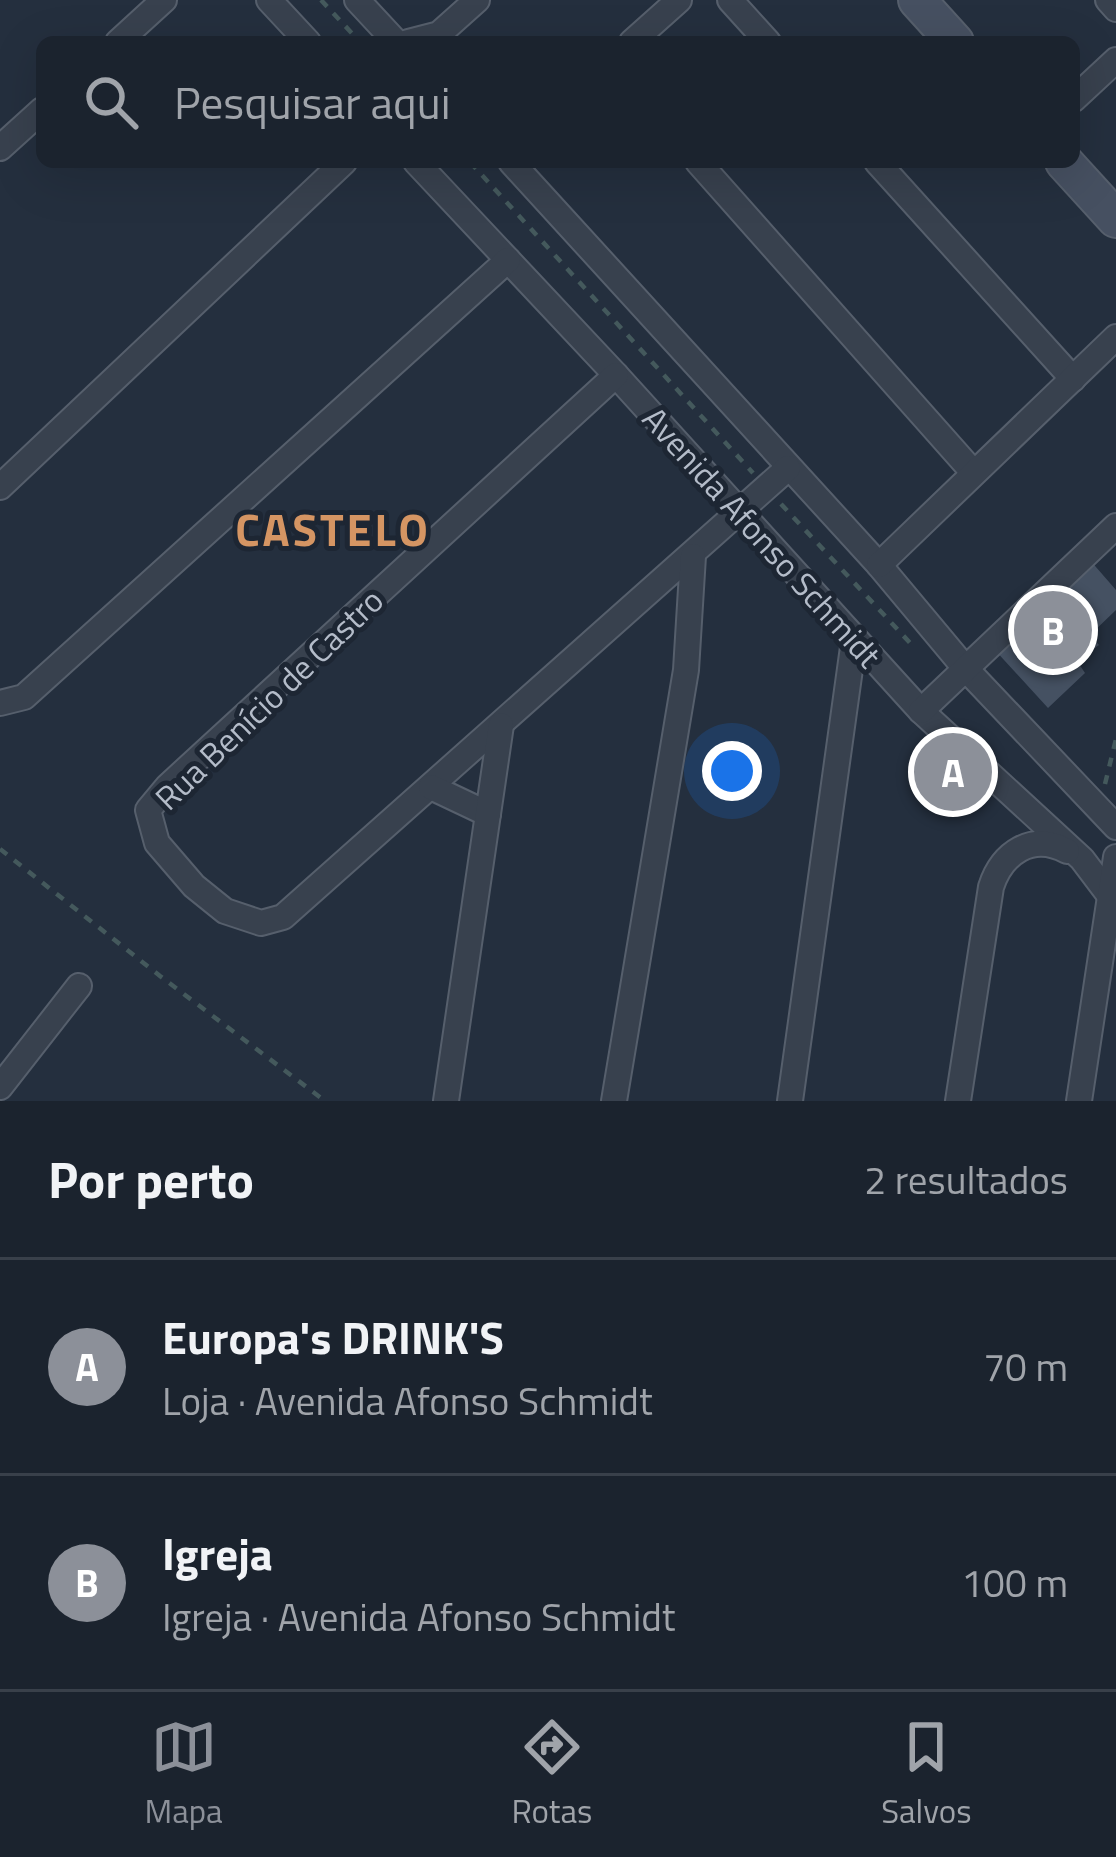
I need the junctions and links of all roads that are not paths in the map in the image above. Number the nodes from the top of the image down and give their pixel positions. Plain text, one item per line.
1 (164, 0) edge
2 (269, 0) edge
3 (357, 0) edge
4 (477, 0) edge
5 (679, 0) edge
6 (730, 0) edge
7 (916, 0) edge
8 (1108, 0) edge
9 (1116, 9) edge
10 (125, 36) edge
11 (302, 36) edge
12 (390, 36) edge
13 (439, 36) edge
14 (639, 36) edge
15 (763, 36) edge
16 (949, 36) edge
17 (1116, 60) edge
18 (1080, 93) edge
19 (36, 115) edge
20 (0, 148) edge
21 (338, 168) edge
22 (422, 168) edge
23 (516, 168) edge
24 (703, 168) edge
25 (882, 168) edge
26 (1069, 168) edge
27 (1116, 219) edge
28 (508, 260) junction
29 (1116, 337) edge
30 (616, 375) junction
31 (1073, 379) junction
32 (788, 468) junction
33 (973, 472) junction
34 (0, 487) edge
35 (739, 512) junction
36 (1116, 526) edge
37 (692, 556) junction
38 (879, 566) junction
39 (854, 640) junction
40 (965, 668) junction
41 (0, 703) edge
42 (921, 711) junction
43 (501, 725) junction
44 (431, 787) junction
45 (488, 814) junction
46 (1116, 827) edge
47 (1116, 857) edge
48 (1082, 860) junction
49 (1113, 902) edge
50 (79, 986) dead end
51 (0, 1087) edge
52 (446, 1101) edge
53 (614, 1101) edge
54 (790, 1101) edge
55 (958, 1101) edge
56 (1079, 1101) edge

1 - 10 street
2 - 11 street
3 - 12 street
4 - 13 street
5 - 14 street
6 - 15 street
7 - 16 street
8 - 9 street
17 - 18 street
19 - 20 street
21 - 34 street
22 - 28 street, Avenida Afonso Schmidt
23 - 32 street, Avenida Afonso Schmidt
24 - 33 street
25 - 31 street
26 - 27 street
28 - 30 street, Avenida Afonso Schmidt
28 - 41 street
29 - 31 street
30 - 35 street, Avenida Afonso Schmidt
30 - 44 street, Rua Benício de Castro
31 - 33 street
32 - 35 street
32 - 38 street, Avenida Afonso Schmidt
33 - 38 street
35 - 37 street
35 - 39 street, Avenida Afonso Schmidt
36 - 40 street
37 - 43 street
37 - 53 street
38 - 40 street, Avenida Afonso Schmidt
39 - 42 street, Avenida Afonso Schmidt
39 - 54 street
40 - 42 street
40 - 46 street, Avenida Afonso Schmidt
42 - 48 street, Avenida Afonso Schmidt
43 - 44 street
43 - 45 street
44 - 45 street
45 - 52 street
47 - 49 street
48 - 49 street, Avenida Afonso Schmidt
48 - 55 street
49 - 56 street
50 - 51 street

